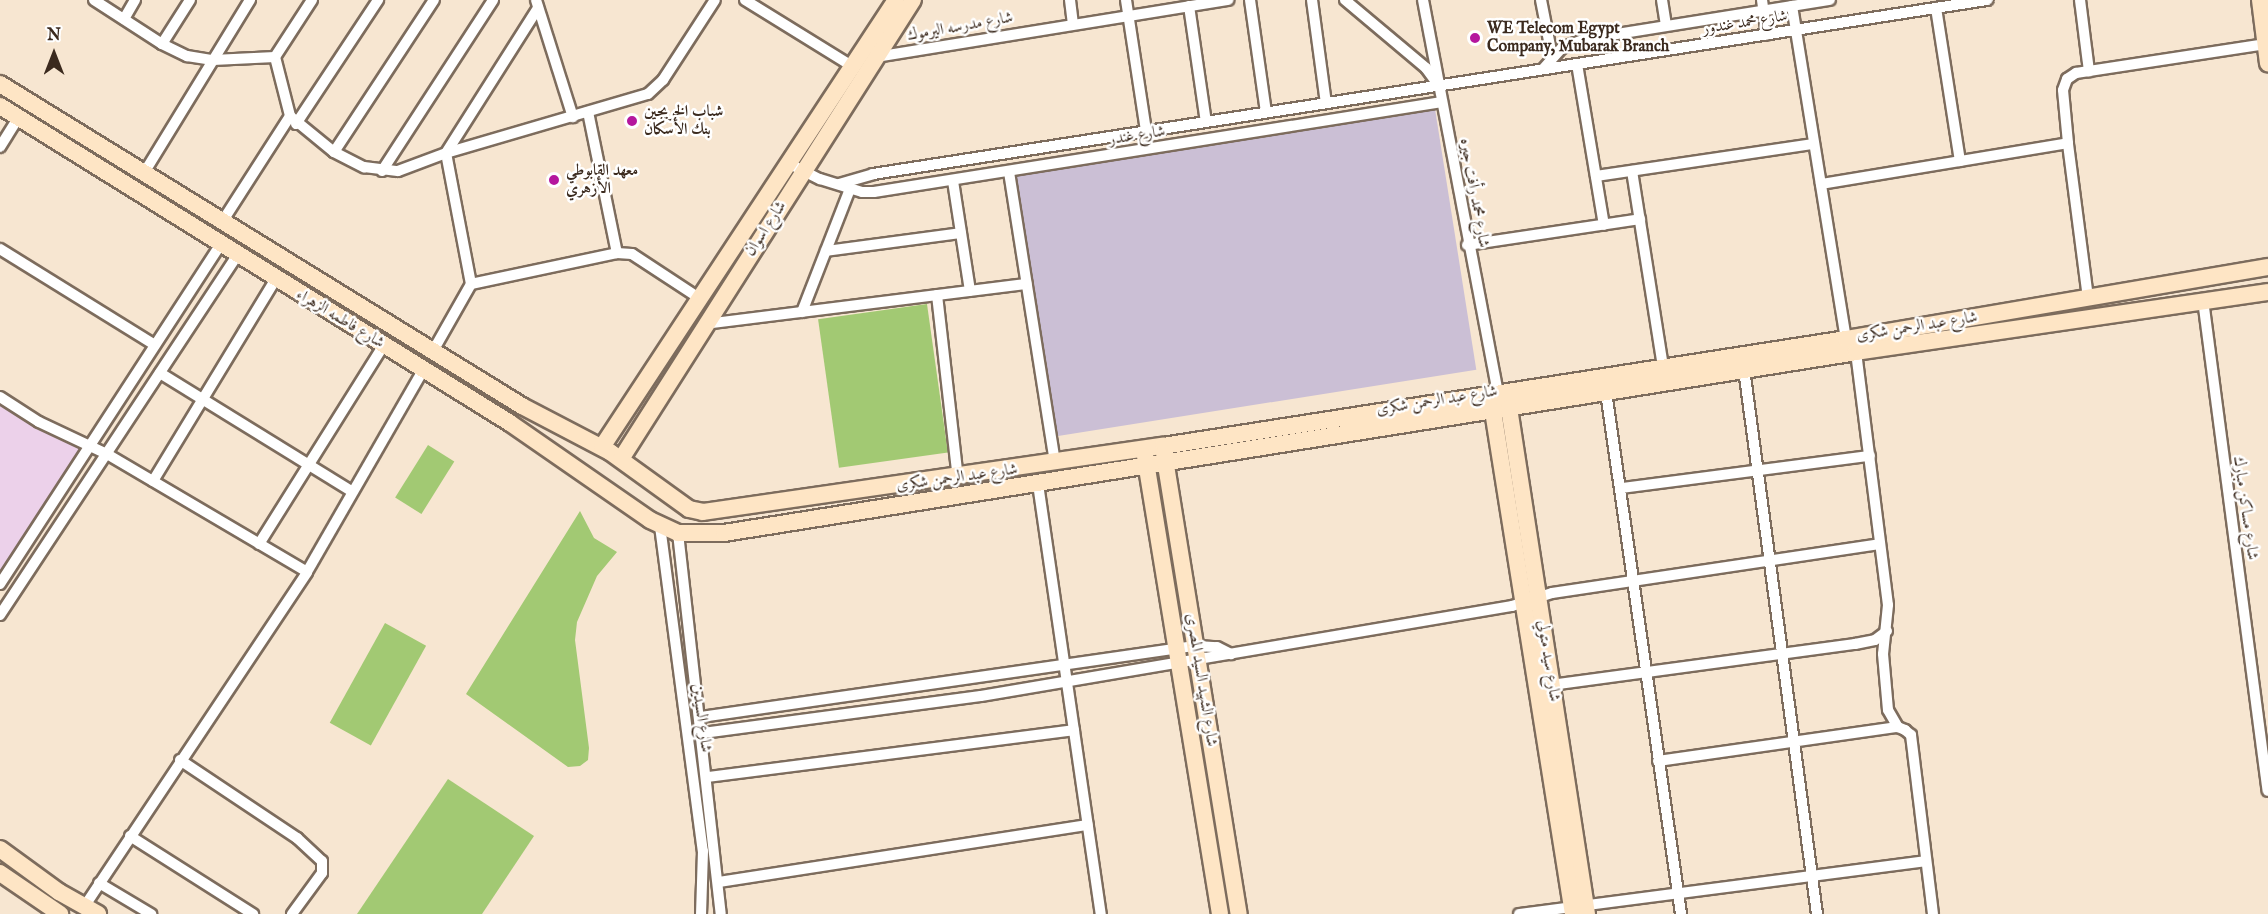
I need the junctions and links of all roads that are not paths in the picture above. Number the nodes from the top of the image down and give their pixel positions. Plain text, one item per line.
1 (94, 0) edge
2 (135, 0) edge
3 (190, 0) edge
4 (250, 0) edge
5 (312, 0) edge
6 (378, 0) edge
7 (434, 0) edge
8 (493, 0) edge
9 (715, 0) edge
10 (745, 0) edge
11 (896, 0) edge
12 (913, 0) edge
13 (1070, 0) edge
14 (1126, 0) edge
15 (1228, 0) edge
16 (1250, 0) edge
17 (1312, 0) edge
18 (1345, 0) edge
19 (1423, 0) edge
20 (1541, 0) edge
21 (1662, 0) edge
22 (1830, 0) edge
23 (1987, 0) edge
24 (2080, 0) edge
25 (2260, 0) edge
26 (537, 4) edge
27 (1182, 4) edge
28 (1762, 5) edge
29 (1792, 6) junction
30 (1936, 8) junction
31 (1128, 15) junction
32 (124, 19) junction
33 (1073, 23) junction
34 (1666, 26) junction
35 (1796, 31) junction
36 (1767, 35) junction
37 (162, 44) junction
38 (2266, 44) junction
39 (1552, 56) junction
40 (275, 57) junction
41 (875, 57) junction
42 (213, 60) junction
43 (2268, 63) edge
44 (1577, 64) junction
45 (852, 66) junction
46 (1543, 69) junction
47 (2089, 71) junction
48 (0, 84) edge
49 (1438, 85) junction
50 (1442, 102) junction
51 (1326, 103) junction
52 (0, 106) edge
53 (588, 112) junction
54 (1266, 112) junction
55 (573, 117) junction
56 (18, 118) junction
57 (293, 120) junction
58 (1206, 122) junction
59 (1146, 131) junction
60 (2068, 143) junction
61 (1814, 144) junction
62 (0, 147) edge
63 (334, 152) junction
64 (446, 153) junction
65 (119, 158) junction
66 (1960, 161) junction
67 (795, 167) junction
68 (382, 171) junction
69 (1632, 171) junction
70 (1009, 172) junction
71 (144, 173) junction
72 (108, 174) junction
73 (1596, 176) junction
74 (952, 181) junction
75 (839, 184) junction
76 (1821, 184) junction
77 (850, 189) junction
78 (1640, 219) junction
79 (222, 222) junction
80 (1604, 225) junction
81 (961, 233) junction
82 (220, 245) junction
83 (1467, 245) junction
84 (0, 249) edge
85 (826, 250) junction
86 (617, 253) junction
87 (237, 255) junction
88 (2268, 267) edge
89 (275, 280) junction
90 (471, 284) junction
91 (1027, 284) junction
92 (970, 291) junction
93 (2268, 292) edge
94 (937, 295) junction
95 (699, 298) junction
96 (2088, 298) junction
97 (2203, 300) junction
98 (2054, 305) junction
99 (2022, 310) junction
100 (802, 312) junction
101 (2056, 322) junction
102 (705, 324) junction
103 (2028, 327) junction
104 (155, 345) junction
105 (384, 345) junction
106 (1851, 345) junction
107 (433, 351) junction
108 (1663, 367) junction
109 (1744, 369) junction
110 (423, 370) junction
111 (160, 373) junction
112 (482, 381) junction
113 (1498, 392) junction
114 (1606, 392) junction
115 (0, 397) edge
116 (203, 400) junction
117 (473, 401) junction
118 (522, 406) junction
119 (1501, 409) junction
120 (510, 423) junction
121 (1289, 425) junction
122 (1292, 444) junction
123 (1163, 446) junction
124 (90, 447) junction
125 (602, 447) junction
126 (1144, 449) junction
127 (107, 454) junction
128 (1869, 456) junction
129 (621, 459) junction
130 (1055, 463) junction
131 (1166, 463) junction
132 (309, 465) junction
133 (1147, 466) junction
134 (1757, 470) junction
135 (999, 472) junction
136 (958, 478) junction
137 (153, 481) junction
138 (1038, 484) junction
139 (1622, 488) junction
140 (1002, 490) junction
141 (351, 491) junction
142 (806, 500) junction
143 (760, 507) junction
144 (811, 519) junction
145 (777, 524) junction
146 (660, 526) junction
147 (678, 533) junction
148 (259, 544) junction
149 (1879, 544) junction
150 (1768, 562) junction
151 (307, 572) junction
152 (1634, 581) junction
153 (0, 584) edge
154 (1531, 600) junction
155 (0, 615) edge
156 (1887, 631) junction
157 (1196, 653) junction
158 (1783, 653) junction
159 (1179, 656) junction
160 (1064, 665) junction
161 (1648, 672) junction
162 (1067, 681) junction
163 (1551, 685) junction
164 (701, 717) junction
165 (1898, 727) junction
166 (1074, 730) junction
167 (703, 733) junction
168 (1796, 742) junction
169 (180, 760) junction
170 (1658, 761) junction
171 (708, 777) junction
172 (2268, 791) edge
173 (1088, 825) junction
174 (130, 836) junction
175 (0, 849) edge
176 (1926, 861) junction
177 (0, 873) edge
178 (1812, 876) junction
179 (719, 882) junction
180 (99, 883) junction
181 (1678, 893) junction
182 (91, 910) edge
183 (1579, 910) edge
184 (60, 914) edge
185 (151, 914) edge
186 (253, 914) edge
187 (292, 914) edge
188 (701, 914) edge
189 (721, 914) edge
190 (1101, 914) edge
191 (1220, 914) edge
192 (1239, 914) edge
193 (1519, 914) edge
194 (1681, 914) edge
195 (1817, 914) edge
196 (1933, 914) edge

1 - 32 street
2 - 32 street
3 - 37 street
4 - 42 street
5 - 40 street
6 - 57 street
7 - 63 street
8 - 68 street
9 - 53 street
10 - 45 street
11 - 45 street, شارع اسوان
12 - 41 street, شارع اسوان
13 - 33 street
14 - 31 street
15 - 27 street, شارع مدرسه اليرموك
16 - 54 street
17 - 51 street
18 - 49 street
19 - 49 street, شارع محمد رأفت جيره
20 - 39 street
21 - 34 street
22 - 29 street, شارع محمد غندور
23 - 30 street, شارع محمد غندور
24 - 47 street
25 - 38 street
26 - 55 street
26 - 64 street
27 - 31 street, شارع مدرسه اليرموك
27 - 58 street
28 - 29 street, شارع محمد غندور
28 - 34 street, شارع محمد غندور
28 - 36 street
29 - 35 street
30 - 35 street, شارع محمد غندور
30 - 66 street
31 - 33 street, شارع مدرسه اليرموك
31 - 59 street
32 - 37 street
33 - 41 street, شارع مدرسه اليرموك
34 - 39 street, شارع محمد غندور
35 - 36 street, شارع محمد غندور
35 - 61 street
36 - 44 street, شارع محمد غندور
37 - 42 street
38 - 43 street
38 - 47 street
39 - 46 street, شارع محمد غندور
40 - 42 street
40 - 57 street
41 - 67 street, شارع اسوان
42 - 71 street
44 - 46 street, شارع محمد غندور
44 - 73 street
45 - 67 street, شارع اسوان
46 - 49 street, شارع محمد غندور
47 - 60 street
48 - 65 street, شارع فاطمه الزهراء
49 - 50 street, شارع محمد رأفت جيره
49 - 51 street, شارع غندر
50 - 70 street, شارع غندر
50 - 83 street, شارع محمد رأفت جيره
51 - 54 street, شارع غندر
52 - 56 street, شارع فاطمه الزهراء
53 - 55 street
53 - 86 street
54 - 58 street, شارع غندر
55 - 64 street
56 - 62 street
56 - 72 street, شارع فاطمه الزهراء
57 - 63 street
57 - 79 street
58 - 59 street, شارع غندر
59 - 75 street, شارع غندر
60 - 66 street
60 - 96 street
61 - 69 street
61 - 76 street
63 - 68 street
64 - 68 street
64 - 90 street
65 - 71 street, شارع فاطمه الزهراء
65 - 72 street
66 - 76 street
67 - 75 street, شارع غندر
67 - 95 street, شارع اسوان
67 - 102 street, شارع اسوان
69 - 73 street
69 - 78 street
70 - 74 street, شارع غندر
70 - 91 street
71 - 79 street, شارع فاطمه الزهراء
72 - 82 street, شارع فاطمه الزهراء
73 - 80 street
74 - 77 street, شارع غندر
74 - 81 street
75 - 77 street, شارع غندر
76 - 106 street
77 - 85 street
78 - 80 street
78 - 108 street
79 - 107 street, شارع فاطمه الزهراء
80 - 83 street
81 - 85 street
81 - 92 street
82 - 87 street, شارع فاطمه الزهراء
82 - 104 street
83 - 113 street, شارع محمد رأفت جيره
84 - 104 street
85 - 100 street
86 - 90 street
86 - 95 street
87 - 89 street, شارع فاطمه الزهراء
87 - 111 street
88 - 96 street, شارع عبد الرحمن شكرى
89 - 105 street, شارع فاطمه الزهراء
89 - 116 street
90 - 107 street
91 - 92 street
91 - 130 street
92 - 94 street
93 - 97 street, شارع عبد الرحمن شكرى
94 - 100 street
94 - 136 street
95 - 125 street, شارع اسوان
96 - 98 street, شارع عبد الرحمن شكرى
97 - 101 street, شارع عبد الرحمن شكرى
97 - 172 street, شارع مساكن مبارك
98 - 99 street, شارع عبد الرحمن شكرى
98 - 101 street
99 - 103 street
99 - 106 street, شارع عبد الرحمن شكرى
100 - 102 street
101 - 103 street, شارع عبد الرحمن شكرى
102 - 129 street, شارع اسوان
103 - 106 street, شارع عبد الرحمن شكرى
104 - 124 street
105 - 110 street, شارع فاطمه الزهراء
105 - 132 street
106 - 108 street, شارع عبد الرحمن شكرى
106 - 109 street, شارع عبد الرحمن شكرى
106 - 128 street
107 - 112 street, شارع فاطمه الزهراء
108 - 113 street, شارع عبد الرحمن شكرى
109 - 114 street, شارع عبد الرحمن شكرى
109 - 134 street
110 - 117 street, شارع فاطمه الزهراء
110 - 141 street
111 - 116 street
111 - 127 street
112 - 117 street
112 - 118 street, شارع فاطمه الزهراء
113 - 121 street, شارع عبد الرحمن شكرى
114 - 119 street, شارع عبد الرحمن شكرى
114 - 139 street
115 - 124 street
116 - 132 street
116 - 137 street
117 - 120 street, شارع فاطمه الزهراء
118 - 120 street
118 - 125 street, شارع فاطمه الزهراء
119 - 122 street, شارع عبد الرحمن شكرى
119 - 154 street, شارع سيد متولي
120 - 146 street, شارع فاطمه الزهراء
121 - 122 street
121 - 123 street, شارع عبد الرحمن شكرى
122 - 131 street, شارع عبد الرحمن شكرى
123 - 126 street, شارع عبد الرحمن شكرى
123 - 131 street, شارع الشهيد السيد المصرى
124 - 127 street
124 - 153 street
125 - 129 street, شارع فاطمه الزهراء
126 - 130 street, شارع عبد الرحمن شكرى
126 - 133 street, شارع الشهيد السيد المصرى
127 - 137 street
127 - 155 street
128 - 134 street
128 - 149 street
129 - 143 street, شارع عبد الرحمن شكرى
130 - 135 street, شارع عبد الرحمن شكرى
131 - 133 street, شارع عبد الرحمن شكرى
131 - 157 street, شارع الشهيد السيد المصرى
132 - 141 street
132 - 148 street
133 - 138 street, شارع عبد الرحمن شكرى
133 - 159 street, شارع الشهيد السيد المصرى
134 - 139 street
134 - 150 street
135 - 136 street, شارع عبد الرحمن شكرى
135 - 140 street
136 - 142 street, شارع عبد الرحمن شكرى
137 - 148 street
138 - 140 street, شارع عبد الرحمن شكرى
138 - 160 street
139 - 152 street
140 - 144 street, شارع عبد الرحمن شكرى
141 - 151 street
142 - 143 street, شارع عبد الرحمن شكرى
142 - 144 street
143 - 145 street
144 - 145 street, شارع عبد الرحمن شكرى
145 - 147 street, شارع عبد الرحمن شكرى
146 - 147 street, شارع فاطمه الزهراء
146 - 188 street, شارع السيدين
147 - 164 street, شارع السيدين
148 - 151 street
149 - 150 street
149 - 156 street
150 - 152 street
150 - 158 street
151 - 169 street
152 - 154 street
152 - 161 street
154 - 157 street
154 - 163 street, شارع سيد متولي
154 - 183 street, شارع سيد متولي
156 - 158 street
156 - 165 street
157 - 159 street
157 - 192 street, شارع الشهيد السيد المصرى
158 - 161 street
158 - 168 street
159 - 160 street
159 - 162 street
159 - 191 street, شارع الشهيد السيد المصرى
160 - 162 street
160 - 164 street
161 - 163 street
161 - 170 street
162 - 166 street
162 - 167 street
163 - 183 street, شارع سيد متولي
164 - 167 street, شارع السيدين
165 - 168 street
165 - 176 street
166 - 171 street
166 - 173 street
167 - 171 street, شارع السيدين
168 - 170 street
168 - 178 street
169 - 174 street
169 - 187 street
170 - 181 street
171 - 179 street, شارع السيدين
173 - 179 street
173 - 190 street
174 - 180 street
174 - 186 street
175 - 182 street
176 - 178 street
176 - 196 street
177 - 184 street
178 - 181 street
178 - 195 street
179 - 189 street, شارع السيدين
180 - 182 street
180 - 185 street
181 - 183 street
181 - 194 street
183 - 193 street

